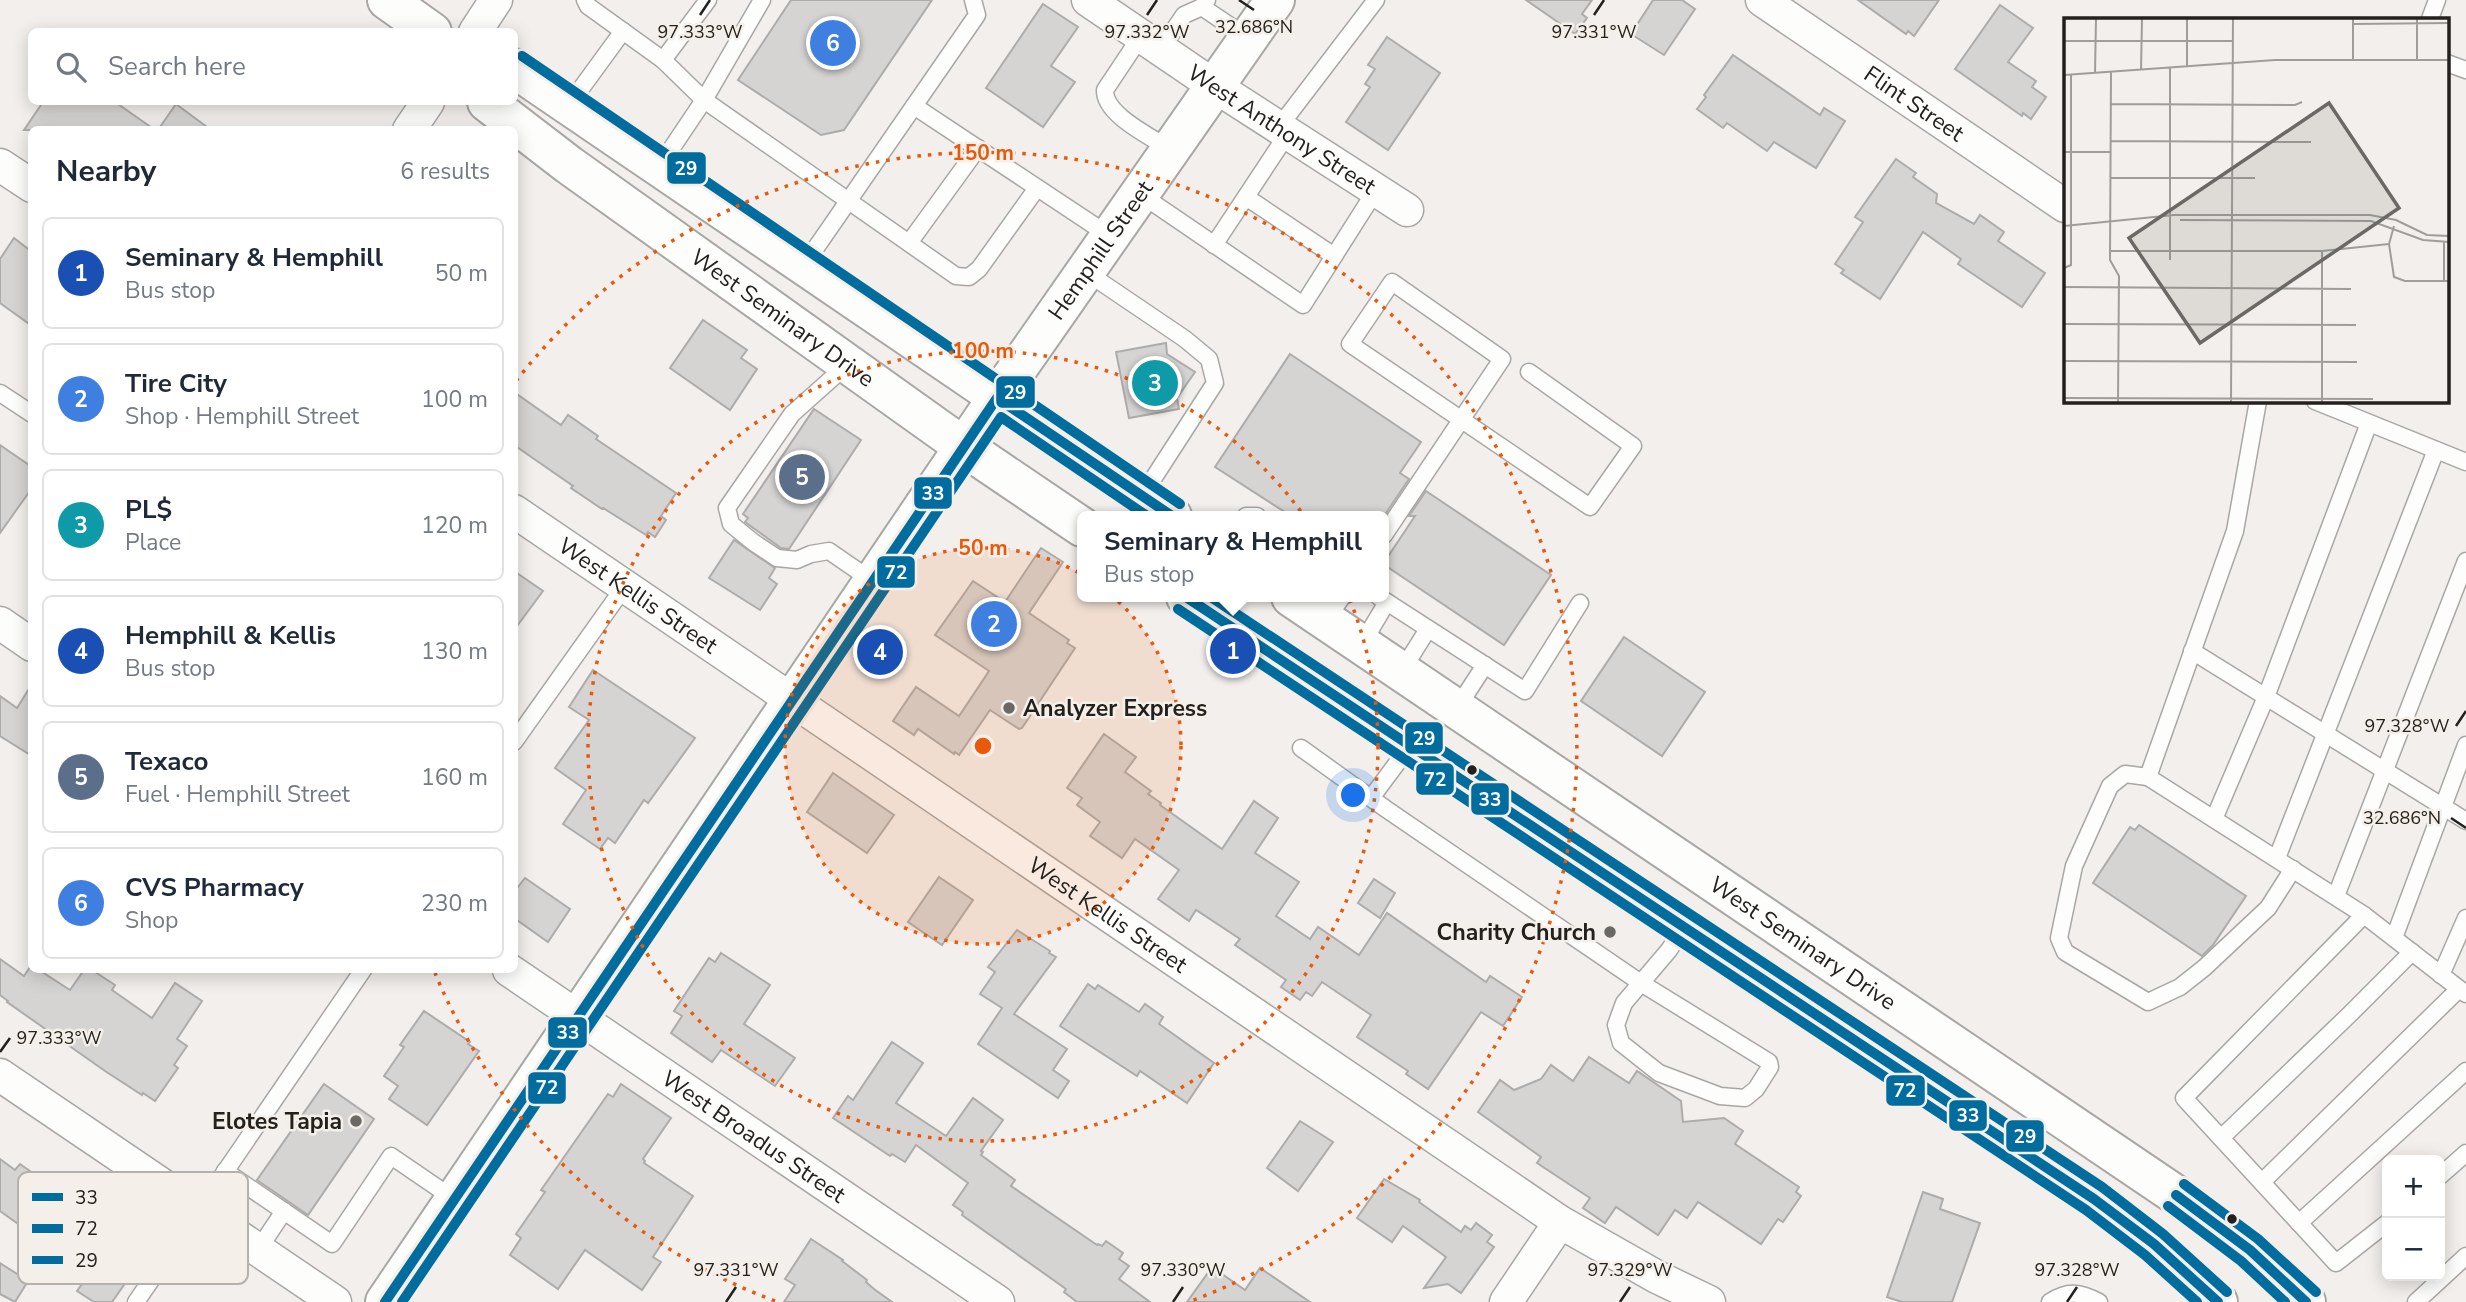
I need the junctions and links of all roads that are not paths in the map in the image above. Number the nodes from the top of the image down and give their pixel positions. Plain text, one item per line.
1 (387, 0) edge
2 (496, 0) edge
3 (585, 0) edge
4 (708, 0) edge
5 (762, 0) edge
6 (973, 0) edge
7 (1088, 0) edge
8 (1275, 0) edge
9 (1376, 0) edge
10 (1762, 0) edge
11 (2437, 0) edge
12 (1204, 4) edge
13 (2430, 18) edge
14 (426, 28) edge
15 (478, 28) edge
16 (623, 31) junction
17 (1249, 39) junction
18 (1151, 43) junction
19 (663, 60) junction
20 (2448, 63) edge
21 (2466, 70) edge
22 (518, 71) edge
23 (1216, 87) junction
24 (704, 100) junction
25 (569, 104) junction
26 (426, 105) edge
27 (490, 105) edge
28 (914, 106) junction
29 (412, 126) edge
30 (518, 126) edge
31 (518, 126) edge
32 (1283, 130) junction
33 (978, 148) junction
34 (1171, 150) junction
35 (0, 164) edge
36 (659, 167) junction
37 (28, 183) edge
38 (1037, 188) junction
39 (1376, 190) junction
40 (1140, 194) junction
41 (1246, 197) junction
42 (849, 200) junction
43 (2064, 204) edge
44 (1407, 210) dead end
45 (1111, 237) junction
46 (909, 243) junction
47 (1214, 245) junction
48 (1334, 256) junction
49 (804, 265) junction
50 (1086, 272) junction
51 (848, 364) junction
52 (1529, 372) dead end
53 (0, 393) edge
54 (998, 398) junction
55 (2258, 402) edge
56 (2317, 402) edge
57 (28, 411) edge
58 (1461, 419) junction
59 (2369, 423) junction
60 (964, 447) junction
61 (2436, 450) junction
62 (2466, 462) edge
63 (1157, 506) edge
64 (518, 514) edge
65 (1077, 523) edge
66 (1389, 528) edge
67 (2466, 561) edge
68 (874, 582) junction
69 (625, 586) junction
70 (1193, 602) edge
71 (1309, 602) edge
72 (1382, 602) edge
73 (1388, 602) edge
74 (1580, 603) dead end
75 (1334, 609) edge
76 (0, 623) edge
77 (1428, 629) junction
78 (28, 642) edge
79 (1362, 644) junction
80 (2192, 651) junction
81 (1485, 665) junction
82 (1401, 672) junction
83 (2266, 697) junction
84 (794, 701) junction
85 (1457, 708) junction
86 (2327, 735) junction
87 (518, 736) edge
88 (2466, 745) edge
89 (1409, 747) junction
90 (1301, 748) dead end
91 (2383, 770) junction
92 (2148, 777) junction
93 (1371, 798) junction
94 (2443, 807) junction
95 (2214, 819) junction
96 (2466, 821) edge
97 (2277, 858) junction
98 (2293, 869) junction
99 (2336, 896) junction
100 (2364, 915) junction
101 (2466, 918) edge
102 (1685, 926) junction
103 (2394, 939) junction
104 (2412, 952) junction
105 (361, 973) edge
106 (513, 973) edge
107 (2441, 975) junction
108 (1641, 983) junction
109 (2463, 991) edge
110 (579, 1017) junction
111 (2466, 1071) edge
112 (0, 1075) edge
113 (2221, 1138) junction
114 (2466, 1153) edge
115 (225, 1171) edge
116 (144, 1172) edge
117 (2445, 1172) edge
118 (2262, 1182) junction
119 (248, 1187) edge
120 (454, 1199) junction
121 (284, 1211) junction
122 (1560, 1222) junction
123 (2299, 1223) junction
124 (2382, 1227) edge
125 (248, 1243) edge
126 (258, 1250) junction
127 (2466, 1256) edge
128 (148, 1284) edge
129 (1693, 1299) edge
130 (136, 1302) edge
131 (335, 1302) edge
132 (385, 1302) edge
133 (998, 1302) edge
134 (1506, 1302) edge
135 (2049, 1302) edge
136 (2099, 1302) edge
137 (2218, 1302) edge
138 (2306, 1302) edge
139 (2416, 1302) edge

1 - 14 main road
2 - 15 street
3 - 16 lane
4 - 19 lane
5 - 24 lane
6 - 28 lane
7 - 18 street, West Anthony Street
8 - 17 main road, Hemphill Street
9 - 32 lane
10 - 43 street, Flint Street
11 - 13 lane
12 - 17 lane
12 - 18 lane
16 - 19 lane
16 - 25 lane
17 - 23 main road, Hemphill Street
18 - 23 street, West Anthony Street
18 - 34 lane
19 - 24 lane
20 - 21 lane
22 - 25 main road
23 - 32 street, West Anthony Street
23 - 34 main road, Hemphill Street
24 - 36 lane
24 - 42 lane
25 - 36 main road
26 - 29 street
27 - 30 main road, West Seminary Drive
28 - 33 lane
28 - 42 lane
31 - 51 main road, West Seminary Drive
32 - 39 street, West Anthony Street
32 - 41 lane
33 - 38 lane
33 - 46 lane
34 - 40 main road, Hemphill Street
35 - 37 street
36 - 49 main road
38 - 45 lane
38 - 46 lane
39 - 44 street, West Anthony Street
39 - 48 lane
40 - 45 main road, Hemphill Street
40 - 47 lane
41 - 47 lane
41 - 48 lane
42 - 46 lane
42 - 49 lane
45 - 50 main road, Hemphill Street
47 - 48 lane
49 - 54 main road
50 - 54 main road, Hemphill Street
50 - 63 lane
51 - 60 main road, West Seminary Drive
51 - 68 lane
52 - 58 lane
53 - 57 lane
54 - 60 main road, Hemphill Street
54 - 63 main road
55 - 80 lane
56 - 59 lane
58 - 58 lane
58 - 66 lane
59 - 61 lane
59 - 83 lane
60 - 65 main road, West Seminary Drive
60 - 68 main road, Hemphill Street
61 - 62 lane
61 - 86 lane
64 - 69 street, West Kellis Street
67 - 91 lane
68 - 84 main road, Hemphill Street
69 - 84 street, West Kellis Street
69 - 87 lane
70 - 89 main road
71 - 75 main road, West Seminary Drive
72 - 79 lane
73 - 77 lane
74 - 81 lane
75 - 79 main road, West Seminary Drive
76 - 78 street
77 - 81 lane
77 - 82 lane
79 - 82 main road, West Seminary Drive
80 - 83 lane
80 - 92 lane
81 - 85 lane
82 - 85 main road, West Seminary Drive
83 - 86 lane
83 - 95 lane
84 - 110 main road, Hemphill Street
84 - 122 street, West Kellis Street
85 - 89 main road
85 - 138 main road, West Seminary Drive
86 - 91 lane
86 - 97 lane
88 - 94 lane
89 - 93 lane
89 - 102 main road
90 - 93 lane
91 - 94 lane
91 - 99 lane
92 - 95 lane
92 - 98 lane
93 - 108 lane
94 - 96 lane
94 - 103 lane
95 - 97 lane
97 - 98 lane
98 - 99 lane
99 - 100 lane
100 - 103 lane
100 - 113 lane
101 - 107 lane
102 - 108 lane
102 - 137 main road
103 - 104 lane
104 - 107 lane
104 - 113 lane
105 - 115 lane
106 - 110 street, West Broadus Street
107 - 109 lane
108 - 108 lane
109 - 118 lane
110 - 120 main road, Hemphill Street
110 - 133 street, West Broadus Street
111 - 123 lane
112 - 116 street
113 - 118 lane
114 - 117 lane
118 - 123 lane
119 - 121 lane
120 - 121 lane
120 - 132 main road, Hemphill Street
121 - 126 lane
122 - 129 street, West Kellis Street
122 - 134 street
123 - 124 lane
125 - 126 street
126 - 131 street
127 - 139 lane
128 - 130 lane
135 - 136 lane

